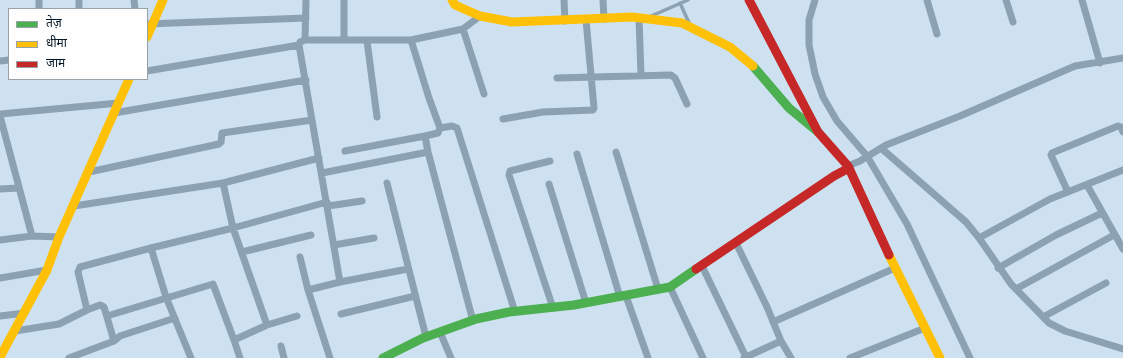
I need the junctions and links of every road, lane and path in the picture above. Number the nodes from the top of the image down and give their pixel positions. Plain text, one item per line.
1 (163, 0) edge
2 (306, 0) edge
3 (344, 0) edge
4 (452, 0) edge
5 (564, 0) edge
6 (603, 0) edge
7 (688, 0) edge
8 (749, 0) edge
9 (815, 0) edge
10 (928, 0) edge
11 (1006, 0) edge
12 (1082, 0) edge
13 (680, 3) junction
14 (480, 16) junction
15 (306, 18) junction
16 (642, 18) junction
17 (604, 19) junction
18 (586, 20) junction
19 (565, 21) junction
20 (1013, 22) dead end
21 (150, 24) edge
22 (692, 28) junction
23 (463, 29) junction
24 (937, 34) dead end
25 (305, 40) junction
26 (344, 40) junction
27 (411, 40) junction
28 (366, 41) junction
29 (300, 45) junction
30 (1123, 58) edge
31 (1100, 63) junction
32 (148, 72) edge
33 (642, 75) junction
34 (591, 76) junction
35 (557, 78) dead end
36 (129, 80) edge
37 (306, 80) junction
38 (484, 94) dead end
39 (119, 103) junction
40 (687, 104) dead end
41 (114, 114) junction
42 (0, 115) edge
43 (377, 117) dead end
44 (503, 119) dead end
45 (312, 120) junction
46 (440, 128) junction
47 (818, 132) junction
48 (1123, 132) edge
49 (425, 136) junction
50 (8, 148) junction
51 (881, 148) junction
52 (0, 149) edge
53 (345, 151) dead end
54 (428, 152) junction
55 (616, 152) dead end
56 (577, 154) dead end
57 (867, 156) junction
58 (319, 158) junction
59 (550, 161) dead end
60 (848, 167) junction
61 (1123, 170) edge
62 (89, 172) junction
63 (322, 173) junction
64 (223, 183) junction
65 (387, 183) dead end
66 (549, 184) dead end
67 (1087, 185) junction
68 (19, 188) junction
69 (0, 189) edge
70 (1068, 192) junction
71 (362, 201) dead end
72 (327, 204) junction
73 (74, 206) junction
74 (1102, 213) junction
75 (233, 228) junction
76 (311, 235) dead end
77 (1114, 235) junction
78 (32, 236) junction
79 (59, 237) junction
80 (374, 238) dead end
81 (979, 238) junction
82 (0, 240) edge
83 (736, 243) junction
84 (334, 245) junction
85 (151, 248) junction
86 (1123, 249) edge
87 (242, 252) junction
88 (300, 257) dead end
89 (702, 266) junction
90 (895, 268) junction
91 (998, 268) junction
92 (408, 269) junction
93 (47, 270) junction
94 (0, 278) edge
95 (340, 282) junction
96 (1106, 283) dead end
97 (670, 287) junction
98 (1016, 289) junction
99 (308, 290) junction
100 (658, 290) junction
101 (415, 296) junction
102 (166, 297) junction
103 (623, 297) junction
104 (586, 303) junction
105 (553, 308) junction
106 (87, 310) junction
107 (25, 312) junction
108 (515, 312) junction
109 (341, 314) dead end
110 (0, 316) edge
111 (107, 316) junction
112 (297, 316) dead end
113 (1043, 317) junction
114 (175, 318) junction
115 (473, 320) junction
116 (773, 322) junction
117 (267, 325) junction
118 (925, 328) junction
119 (15, 331) junction
120 (440, 332) junction
121 (426, 337) junction
122 (234, 340) junction
123 (114, 341) junction
124 (781, 341) junction
125 (281, 346) dead end
126 (1123, 349) edge
127 (0, 357) edge
128 (745, 357) edge
129 (69, 358) edge
130 (191, 358) edge
131 (240, 358) edge
132 (284, 358) edge
133 (330, 358) edge
134 (383, 358) edge
135 (451, 358) edge
136 (648, 358) edge
137 (703, 358) edge
138 (791, 358) edge
139 (850, 358) edge
140 (940, 358) edge
141 (970, 358) edge

1 - 21 street
2 - 15 street
3 - 26 street
4 - 14 street
5 - 19 street
6 - 17 street
7 - 13 lane
8 - 47 street
9 - 57 street
10 - 24 street
11 - 20 street
12 - 31 street
13 - 16 lane
13 - 22 lane
14 - 19 street
14 - 23 street
15 - 21 street
15 - 25 street
16 - 17 street
16 - 22 street
16 - 33 street
17 - 18 street
18 - 19 street
18 - 34 street
22 - 47 street
23 - 27 street
23 - 38 street
25 - 26 street
25 - 29 street
26 - 28 street
27 - 28 street
27 - 46 street
28 - 43 street
29 - 32 street
29 - 37 street
30 - 31 street
31 - 51 street
33 - 34 street
33 - 40 street
34 - 35 street
34 - 44 street
36 - 39 street
37 - 41 street
37 - 45 street
39 - 41 street
39 - 42 street
41 - 62 street
42 - 50 street
45 - 58 street
45 - 62 street
46 - 49 street
46 - 108 street
47 - 60 street
48 - 70 street
49 - 53 street
49 - 54 street
50 - 52 street
50 - 68 street
51 - 57 street
51 - 81 street
54 - 63 street
54 - 115 street
55 - 100 street
56 - 103 street
57 - 60 street
57 - 141 street
58 - 63 street
58 - 64 street
59 - 105 street
60 - 83 street
60 - 90 street
61 - 67 street
62 - 73 street
63 - 72 street
64 - 73 street
64 - 75 street
65 - 92 street
66 - 104 street
67 - 70 street
67 - 74 street
68 - 69 street
68 - 78 street
70 - 81 street
71 - 72 street
72 - 75 street
72 - 84 street
73 - 79 street
74 - 77 street
74 - 91 street
75 - 85 street
75 - 87 street
76 - 87 street
77 - 86 street
77 - 98 street
78 - 79 street
78 - 82 street
79 - 93 street
80 - 84 street
81 - 91 street
83 - 89 street
83 - 116 street
84 - 95 street
85 - 102 street
85 - 106 street
87 - 117 street
88 - 99 street
89 - 97 street
89 - 128 street
90 - 116 street
90 - 118 street
91 - 98 street
92 - 95 street
92 - 101 street
93 - 94 street
93 - 107 street
95 - 99 street
96 - 113 street
97 - 100 street
97 - 137 street
98 - 113 street
99 - 133 street
100 - 103 street
101 - 109 street
101 - 121 street
102 - 111 street
102 - 114 street
102 - 122 street
103 - 104 street
103 - 136 street
104 - 105 street
105 - 108 street
106 - 111 street
106 - 119 street
107 - 110 street
107 - 119 street
108 - 115 street
111 - 123 street
112 - 117 street
113 - 126 street
114 - 123 street
114 - 130 street
115 - 120 street
116 - 124 street
117 - 122 street
118 - 139 street
118 - 140 street
119 - 127 street
120 - 121 street
120 - 135 street
121 - 134 street
122 - 131 street
123 - 129 street
124 - 128 street
124 - 138 street
125 - 132 street

